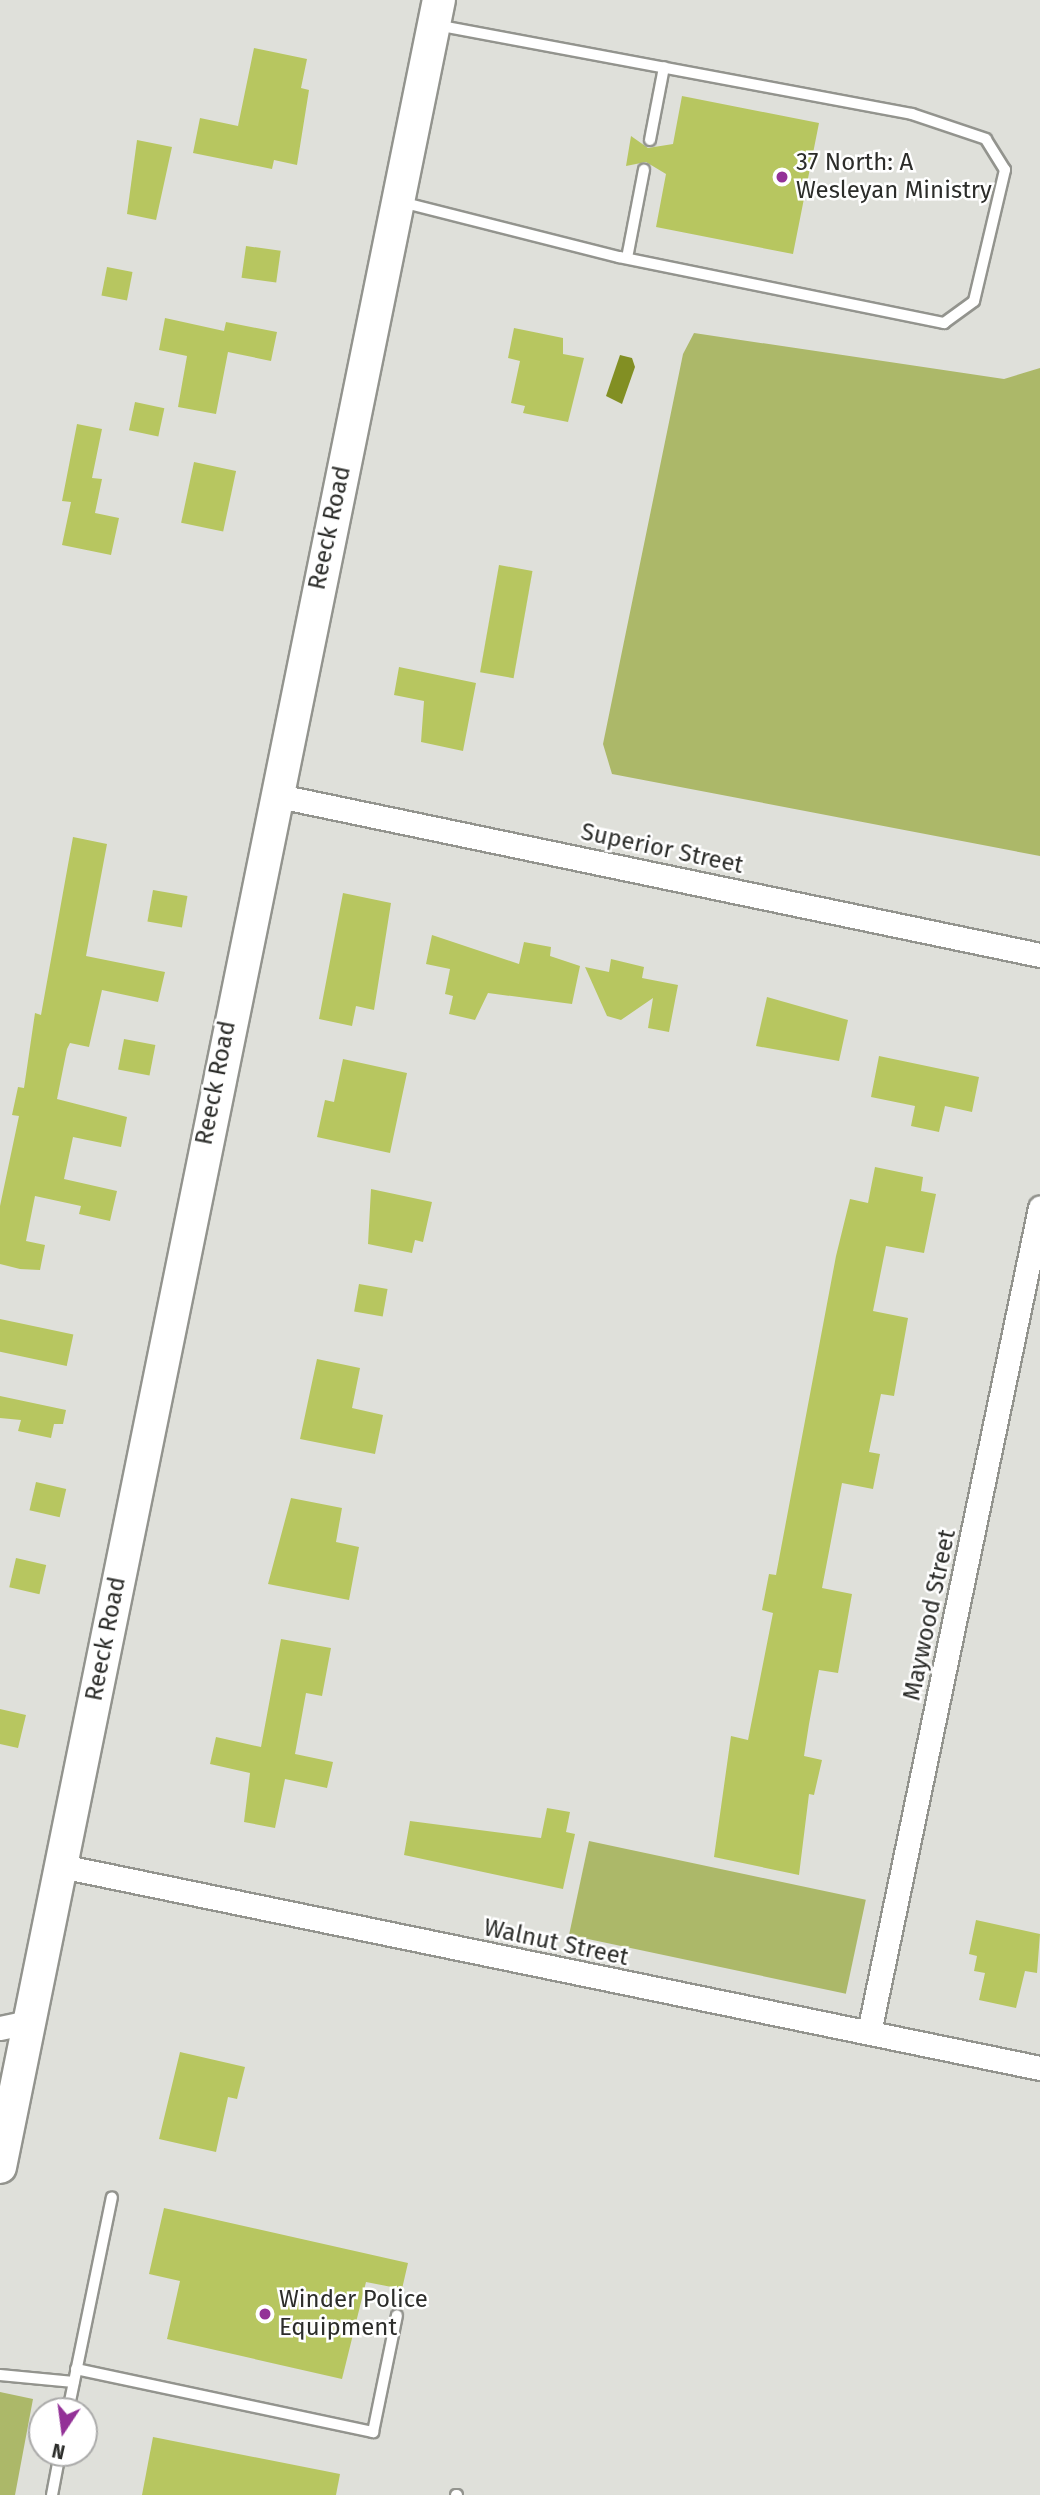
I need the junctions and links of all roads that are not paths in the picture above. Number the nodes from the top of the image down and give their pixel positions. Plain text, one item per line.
1 (437, 12) edge
2 (664, 67) junction
3 (650, 140) dead end
4 (644, 170) dead end
5 (398, 201) junction
6 (627, 258) junction
7 (274, 795) junction
8 (1040, 955) edge
9 (1040, 1208) edge
10 (61, 1866) junction
11 (15, 2025) edge
12 (869, 2032) junction
13 (1040, 2068) edge
14 (6, 2105) edge
15 (0, 2167) edge
16 (111, 2197) dead end
17 (397, 2315) dead end
18 (76, 2369) junction
19 (0, 2375) edge
20 (74, 2382) junction
21 (71, 2397) edge
22 (57, 2467) edge
23 (52, 2495) edge

1 - 2 lane
1 - 5 street, Reeck Road
2 - 3 lane
2 - 6 lane
4 - 6 lane
5 - 6 lane
5 - 7 street, Reeck Road
7 - 8 street, Superior Street
7 - 10 street, Reeck Road
9 - 12 street, Maywood Street
10 - 11 street, Reeck Road
10 - 12 street, Walnut Street
11 - 14 street, Reeck Road
12 - 13 street, Walnut Street
14 - 15 street, Reeck Road
16 - 18 lane
17 - 18 lane
18 - 20 lane
19 - 20 lane
20 - 21 lane
22 - 23 lane

